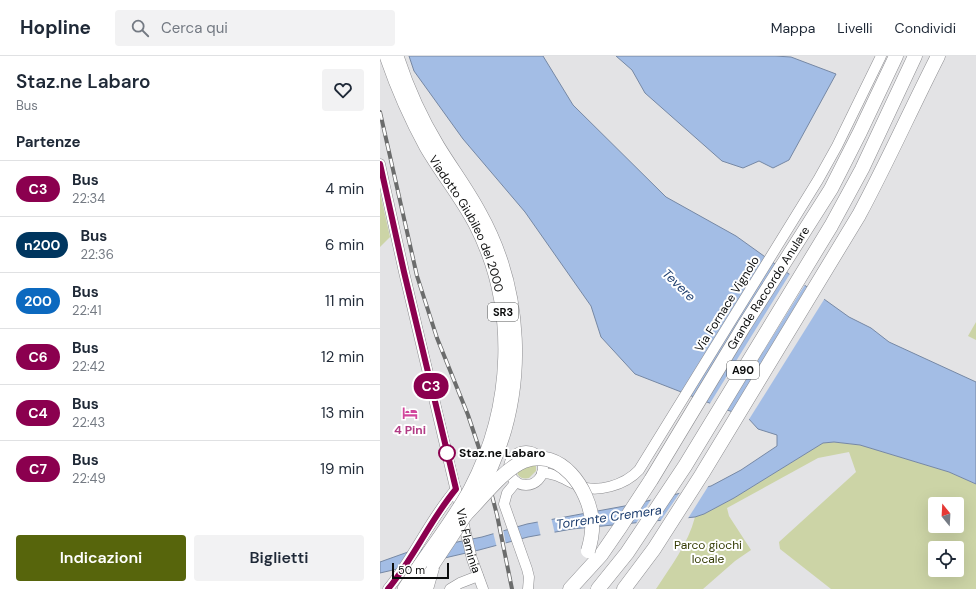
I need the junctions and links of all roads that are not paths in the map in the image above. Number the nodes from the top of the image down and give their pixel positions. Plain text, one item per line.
1 (386, 56) edge
2 (397, 56) edge
3 (881, 56) edge
4 (896, 56) edge
5 (915, 56) edge
6 (938, 56) edge
7 (380, 164) edge
8 (542, 473) junction
9 (516, 482) junction
10 (456, 489) junction
11 (466, 521) junction
12 (432, 566) junction
13 (642, 566) junction
14 (478, 576) junction
15 (388, 589) edge
16 (404, 589) edge
17 (417, 589) edge
18 (426, 589) edge
19 (450, 589) edge
20 (483, 589) edge
21 (528, 589) edge
22 (567, 589) edge
23 (570, 589) edge
24 (598, 589) edge
25 (624, 589) edge
26 (630, 589) edge

1 - 16 highway, Viadotto Giubileo del 2000 / SR3, bridge
2 - 11 highway, Viadotto Giubileo del 2000 / SR3, bridge
3 - 8 street, Via Fornace Vignolo
4 - 23 highway, Grande Raccordo Anulare
5 - 24 highway, Grande Raccordo Anulare / A90
6 - 13 highway, A90
7 - 10 street, Via Flaminia
8 - 9 street
8 - 9 street
9 - 21 street
10 - 11 street, Via Flaminia
10 - 15 street
11 - 12 highway, Viadotto Giubileo del 2000 / SR3, bridge
11 - 14 street, Via Flaminia
11 - 22 highway, bridge
12 - 17 highway, SR3
12 - 18 highway
13 - 25 highway, A90
13 - 26 highway
14 - 19 street
14 - 20 street, Via Flaminia

